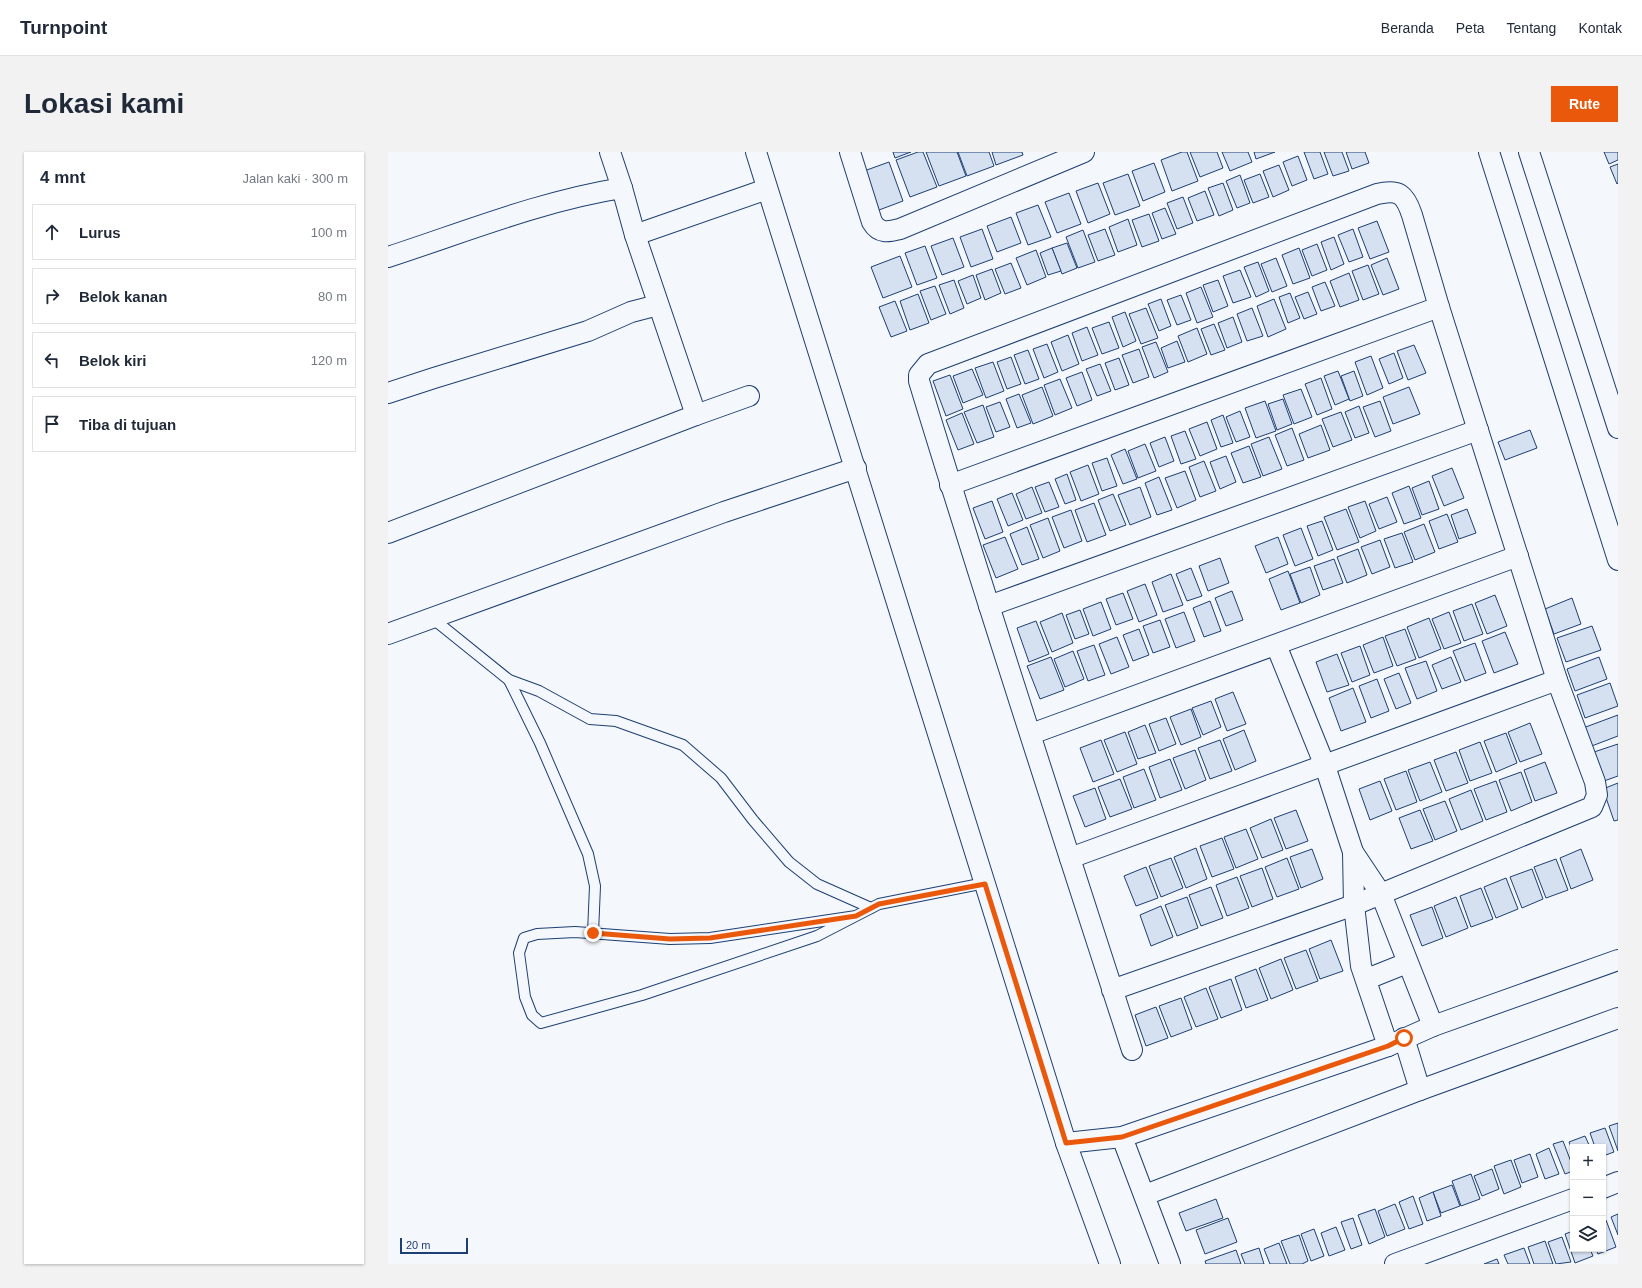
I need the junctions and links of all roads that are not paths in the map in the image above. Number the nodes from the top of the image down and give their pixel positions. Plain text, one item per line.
1 (610, 152) edge
2 (756, 152) edge
3 (850, 152) edge
4 (1084, 152) edge
5 (1489, 152) edge
6 (1529, 152) edge
7 (622, 188) junction
8 (767, 189) junction
9 (635, 235) junction
10 (388, 257) edge
11 (658, 305) junction
12 (1439, 307) junction
13 (388, 394) edge
14 (749, 396) dead end
15 (696, 415) junction
16 (1618, 428) edge
17 (1478, 430) junction
18 (856, 468) junction
19 (950, 485) junction
20 (388, 533) edge
21 (1518, 556) junction
22 (1618, 560) edge
23 (989, 606) junction
24 (432, 618) junction
25 (388, 634) edge
26 (1276, 645) junction
27 (510, 680) junction
28 (1557, 680) junction
29 (1031, 734) junction
30 (1325, 766) junction
31 (1353, 852) junction
32 (1070, 858) junction
33 (985, 884) junction
34 (1381, 894) junction
35 (1354, 905) junction
36 (871, 908) junction
37 (856, 916) junction
38 (593, 933) junction
39 (1618, 960) edge
40 (1407, 963) junction
41 (1367, 979) junction
42 (1112, 990) junction
43 (1618, 1018) edge
44 (1433, 1026) junction
45 (1396, 1042) junction
46 (1132, 1050) dead end
47 (1420, 1090) junction
48 (1122, 1137) junction
49 (1066, 1143) junction
50 (1618, 1182) edge
51 (1606, 1187) edge
52 (1145, 1195) junction
53 (1570, 1200) edge
54 (1110, 1264) edge
55 (1170, 1264) edge
56 (1395, 1264) edge

1 - 7 street
2 - 8 street
3 - 4 street
5 - 22 street
6 - 16 street
7 - 9 street
7 - 10 street
8 - 9 street
8 - 18 street
9 - 11 street
11 - 13 street
11 - 15 street
12 - 17 street
12 - 19 street
12 - 19 street
14 - 15 street
15 - 20 street
17 - 21 street
17 - 23 street
18 - 24 street
18 - 33 street
19 - 23 street
21 - 26 street
21 - 28 street
23 - 29 street
24 - 25 street
24 - 27 lane
26 - 29 street
26 - 30 street
27 - 36 lane
27 - 38 lane
28 - 30 street
28 - 34 street
29 - 32 street
30 - 31 street
30 - 32 street
31 - 34 street
31 - 35 street
32 - 42 street
33 - 36 lane
33 - 49 street
34 - 35 street
34 - 40 street
35 - 41 street
35 - 42 street
36 - 37 lane
37 - 38 lane
37 - 38 lane
39 - 44 street
40 - 41 street
40 - 44 street
41 - 45 street
42 - 46 street
43 - 47 street
44 - 45 street
45 - 47 street
45 - 48 street
47 - 52 street
48 - 49 street
48 - 52 street
49 - 54 street
50 - 51 street
52 - 55 street
53 - 56 street

